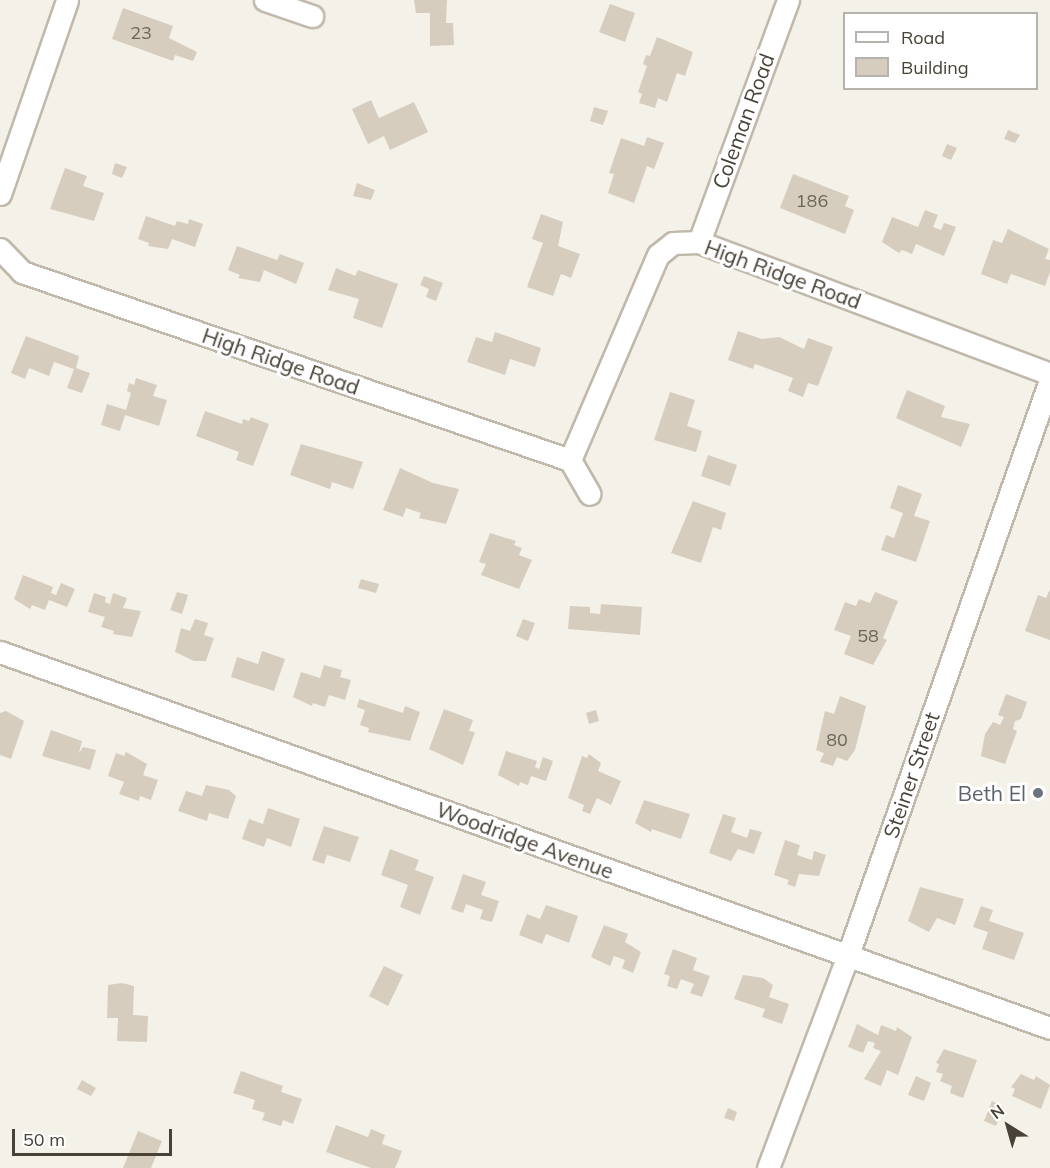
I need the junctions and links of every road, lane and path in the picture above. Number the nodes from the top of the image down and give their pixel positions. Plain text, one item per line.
1 (68, 0) edge
2 (265, 0) edge
3 (788, 0) edge
4 (312, 16) dead end
5 (0, 194) edge
6 (699, 242) junction
7 (0, 249) edge
8 (1050, 374) edge
9 (1050, 380) edge
10 (570, 460) junction
11 (590, 494) dead end
12 (0, 651) edge
13 (848, 955) junction
14 (1050, 1028) edge
15 (768, 1168) edge

1 - 5 street
2 - 4 street
3 - 6 street, Coleman Road
6 - 8 street, High Ridge Road
6 - 10 street, High Ridge Road
7 - 10 street, High Ridge Road
9 - 13 street, Steiner Street
10 - 11 street
12 - 13 street, Woodridge Avenue
13 - 14 street, Woodridge Avenue
13 - 15 street, Steiner Street

